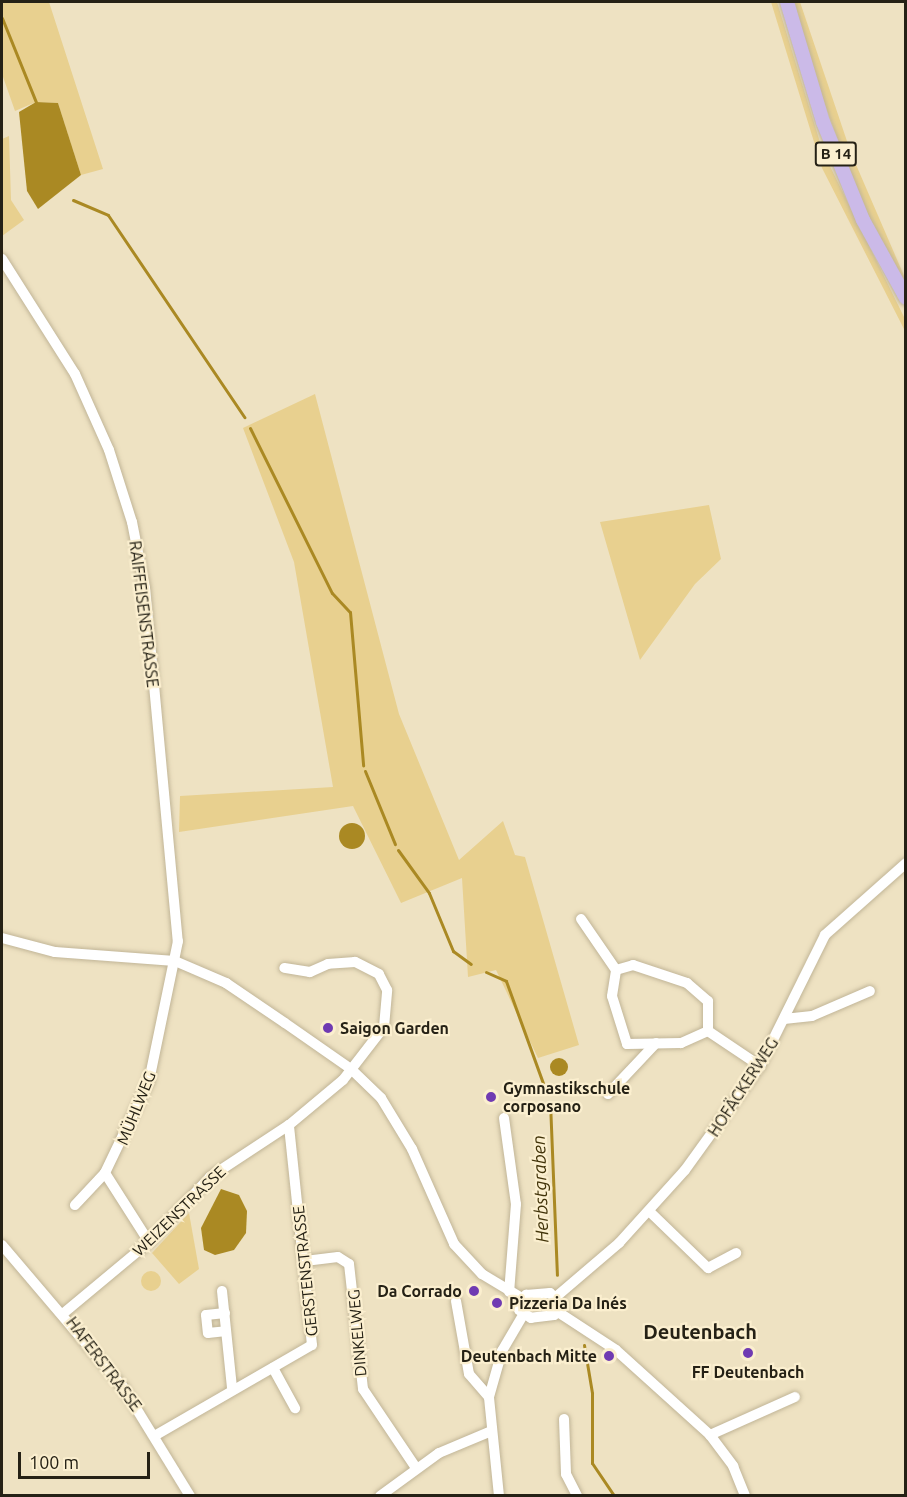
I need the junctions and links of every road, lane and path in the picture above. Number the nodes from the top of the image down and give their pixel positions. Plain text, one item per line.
1 (787, 2) edge
2 (2, 259) edge
3 (906, 298) edge
4 (906, 863) edge
5 (581, 919) dead end
6 (2, 938) edge
7 (175, 961) junction
8 (284, 968) dead end
9 (616, 970) junction
10 (870, 991) dead end
11 (784, 1019) junction
12 (708, 1031) junction
13 (656, 1043) junction
14 (760, 1066) junction
15 (351, 1069) junction
16 (608, 1094) dead end
17 (504, 1118) dead end
18 (289, 1125) junction
19 (105, 1173) junction
20 (75, 1205) dead end
21 (650, 1212) junction
22 (149, 1242) junction
23 (2, 1245) edge
24 (736, 1253) dead end
25 (305, 1261) junction
26 (222, 1291) dead end
27 (509, 1292) junction
28 (557, 1296) junction
29 (522, 1298) junction
30 (456, 1301) dead end
31 (65, 1312) junction
32 (558, 1312) junction
33 (225, 1313) junction
34 (524, 1315) junction
35 (226, 1331) junction
36 (273, 1368) junction
37 (232, 1387) junction
38 (489, 1397) junction
39 (795, 1397) dead end
40 (295, 1408) dead end
41 (564, 1419) dead end
42 (489, 1432) junction
43 (156, 1435) junction
44 (710, 1436) junction
45 (416, 1468) junction
46 (190, 1496) edge
47 (380, 1496) edge
48 (500, 1496) edge
49 (577, 1496) edge
50 (745, 1496) edge

1 - 3 main road, B 14
2 - 7 street, RAIFFEISENSTRASSE
4 - 11 street, HOFÄCKERWEG
5 - 9 street
6 - 7 street
7 - 15 street
7 - 19 street, MÜHLWEG
8 - 15 street, WEIZENSTRASSE
9 - 12 street
9 - 13 street
10 - 11 street
11 - 14 street, HOFÄCKERWEG
12 - 13 street
12 - 14 street
13 - 16 street
14 - 21 street, HOFÄCKERWEG
15 - 18 street, WEIZENSTRASSE
15 - 27 street
17 - 27 street
18 - 22 street, WEIZENSTRASSE
18 - 25 street, GERSTENSTRASSE
19 - 20 street, MÜHLWEG
19 - 22 street
21 - 24 street
21 - 28 street, HOFÄCKERWEG
22 - 31 street, WEIZENSTRASSE
23 - 31 street, HAFERSTRASSE
25 - 36 street, GERSTENSTRASSE
25 - 45 street, DINKELWEG
26 - 33 street
27 - 29 street
28 - 29 street
28 - 32 street
29 - 34 street
30 - 38 street
31 - 43 street, HAFERSTRASSE
32 - 34 street
32 - 44 street
33 - 35 street
33 - 35 street
34 - 38 street
35 - 37 street
36 - 37 street, GERSTENSTRASSE
36 - 40 street
37 - 43 street, GERSTENSTRASSE
38 - 42 street
39 - 44 street
41 - 49 street
42 - 45 street
42 - 48 street
43 - 46 street, HAFERSTRASSE
44 - 50 street
45 - 47 street

